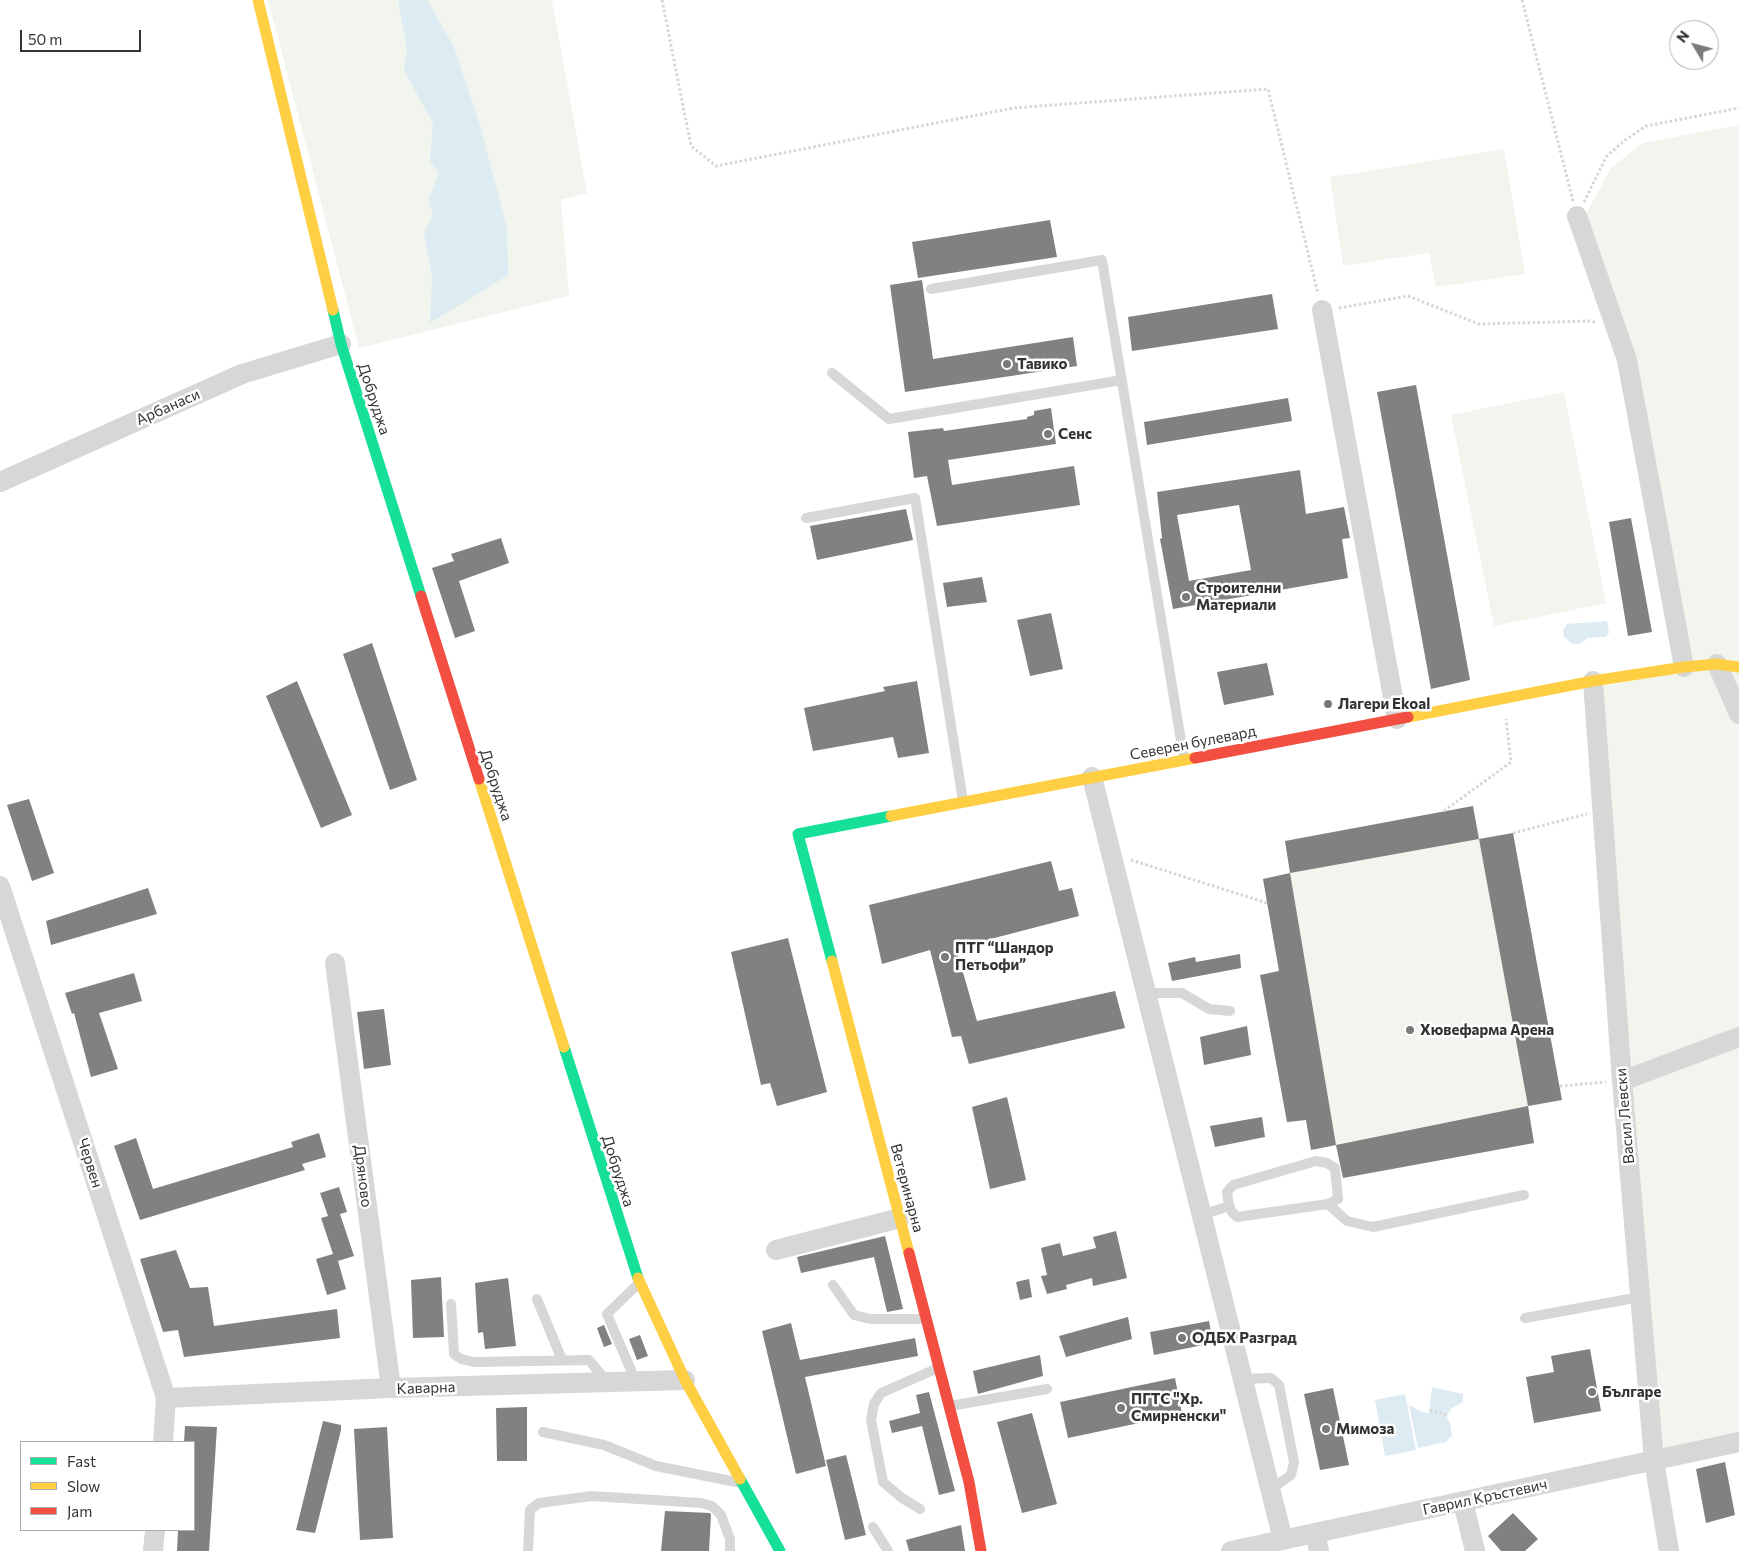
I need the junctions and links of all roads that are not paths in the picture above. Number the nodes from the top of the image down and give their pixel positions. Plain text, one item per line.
1 (258, 0) edge
2 (1577, 216) road end
3 (931, 289) dead end
4 (1322, 310) road end
5 (341, 344) junction
6 (832, 373) dead end
7 (1122, 380) junction
8 (0, 482) edge
9 (806, 518) dead end
10 (1732, 662) edge
11 (1684, 667) junction
12 (1593, 681) junction
13 (1739, 714) edge
14 (1397, 720) junction
15 (1184, 760) junction
16 (1092, 777) junction
17 (964, 802) junction
18 (798, 834) joint
19 (0, 886) edge
20 (335, 963) dead end
21 (1146, 993) junction
22 (1230, 1011) dead end
23 (1739, 1037) edge
24 (1622, 1081) junction
25 (1524, 1195) dead end
26 (1328, 1204) junction
27 (1229, 1206) junction
28 (1202, 1215) junction
29 (900, 1218) junction
30 (776, 1250) dead end
31 (640, 1282) junction
32 (833, 1285) dead end
33 (1640, 1297) junction
34 (537, 1299) dead end
35 (450, 1304) dead end
36 (1525, 1318) dead end
37 (926, 1319) junction
38 (562, 1360) junction
39 (938, 1367) junction
40 (685, 1380) junction
41 (1243, 1380) junction
42 (636, 1382) junction
43 (607, 1383) junction
44 (391, 1388) junction
45 (1046, 1389) dead end
46 (166, 1398) junction
47 (949, 1406) junction
48 (543, 1432) dead end
49 (163, 1441) edge
50 (1739, 1442) edge
51 (1654, 1461) junction
52 (742, 1483) junction
53 (1270, 1489) junction
54 (1463, 1502) junction
55 (920, 1509) dead end
56 (873, 1527) dead end
57 (155, 1531) edge
58 (1283, 1540) junction
59 (1317, 1542) edge
60 (154, 1551) edge
61 (528, 1551) edge
62 (730, 1551) edge
63 (780, 1551) edge
64 (888, 1551) edge
65 (981, 1551) edge
66 (1232, 1551) edge
67 (1475, 1551) edge
68 (1670, 1551) edge

1 - 5 street, Добруджа
2 - 11 street
3 - 7 lane
4 - 14 street
5 - 8 street, Арбанаси
5 - 31 street, Добруджа
6 - 7 lane
7 - 15 lane
9 - 17 lane
10 - 11 street, Северен булевард
10 - 13 street
11 - 12 street, Северен булевард
12 - 14 street, Северен булевард
12 - 24 street, Васил Левски
14 - 15 street, Северен булевард
15 - 16 street, Северен булевард
16 - 17 street, Северен булевард
16 - 21 street
17 - 18 street, Северен булевард
18 - 29 street, Ветеринарна
19 - 46 street, Червен
20 - 44 street, Дряново
21 - 22 lane
21 - 28 street
23 - 24 street
24 - 33 street, Васил Левски
25 - 26 lane
26 - 27 lane
26 - 27 lane
27 - 28 lane
28 - 41 street
29 - 30 street
29 - 37 street, Ветеринарна
31 - 40 street, Добруджа
31 - 42 lane
32 - 37 lane
33 - 36 lane
33 - 51 street, Васил Левски
34 - 38 lane
35 - 38 lane
37 - 39 street, Ветеринарна
38 - 43 lane
39 - 47 street, Ветеринарна
39 - 55 lane
40 - 42 street, Каварна
40 - 52 street, Добруджа
41 - 53 street
41 - 53 lane
42 - 43 street, Каварна
43 - 44 street, Каварна
44 - 46 street, Каварна
45 - 47 lane
46 - 49 street, Червен
47 - 65 street, Ветеринарна
48 - 52 lane
50 - 51 street, Гаврил Кръстевич
51 - 54 street, Гаврил Кръстевич
51 - 68 street, Васил Левски
52 - 63 street, Добруджа
53 - 58 street
54 - 59 street, Гаврил Кръстевич
54 - 67 street
56 - 64 lane
57 - 60 street
58 - 59 street, Гаврил Кръстевич
58 - 66 street, Гаврил Кръстевич
61 - 62 lane

